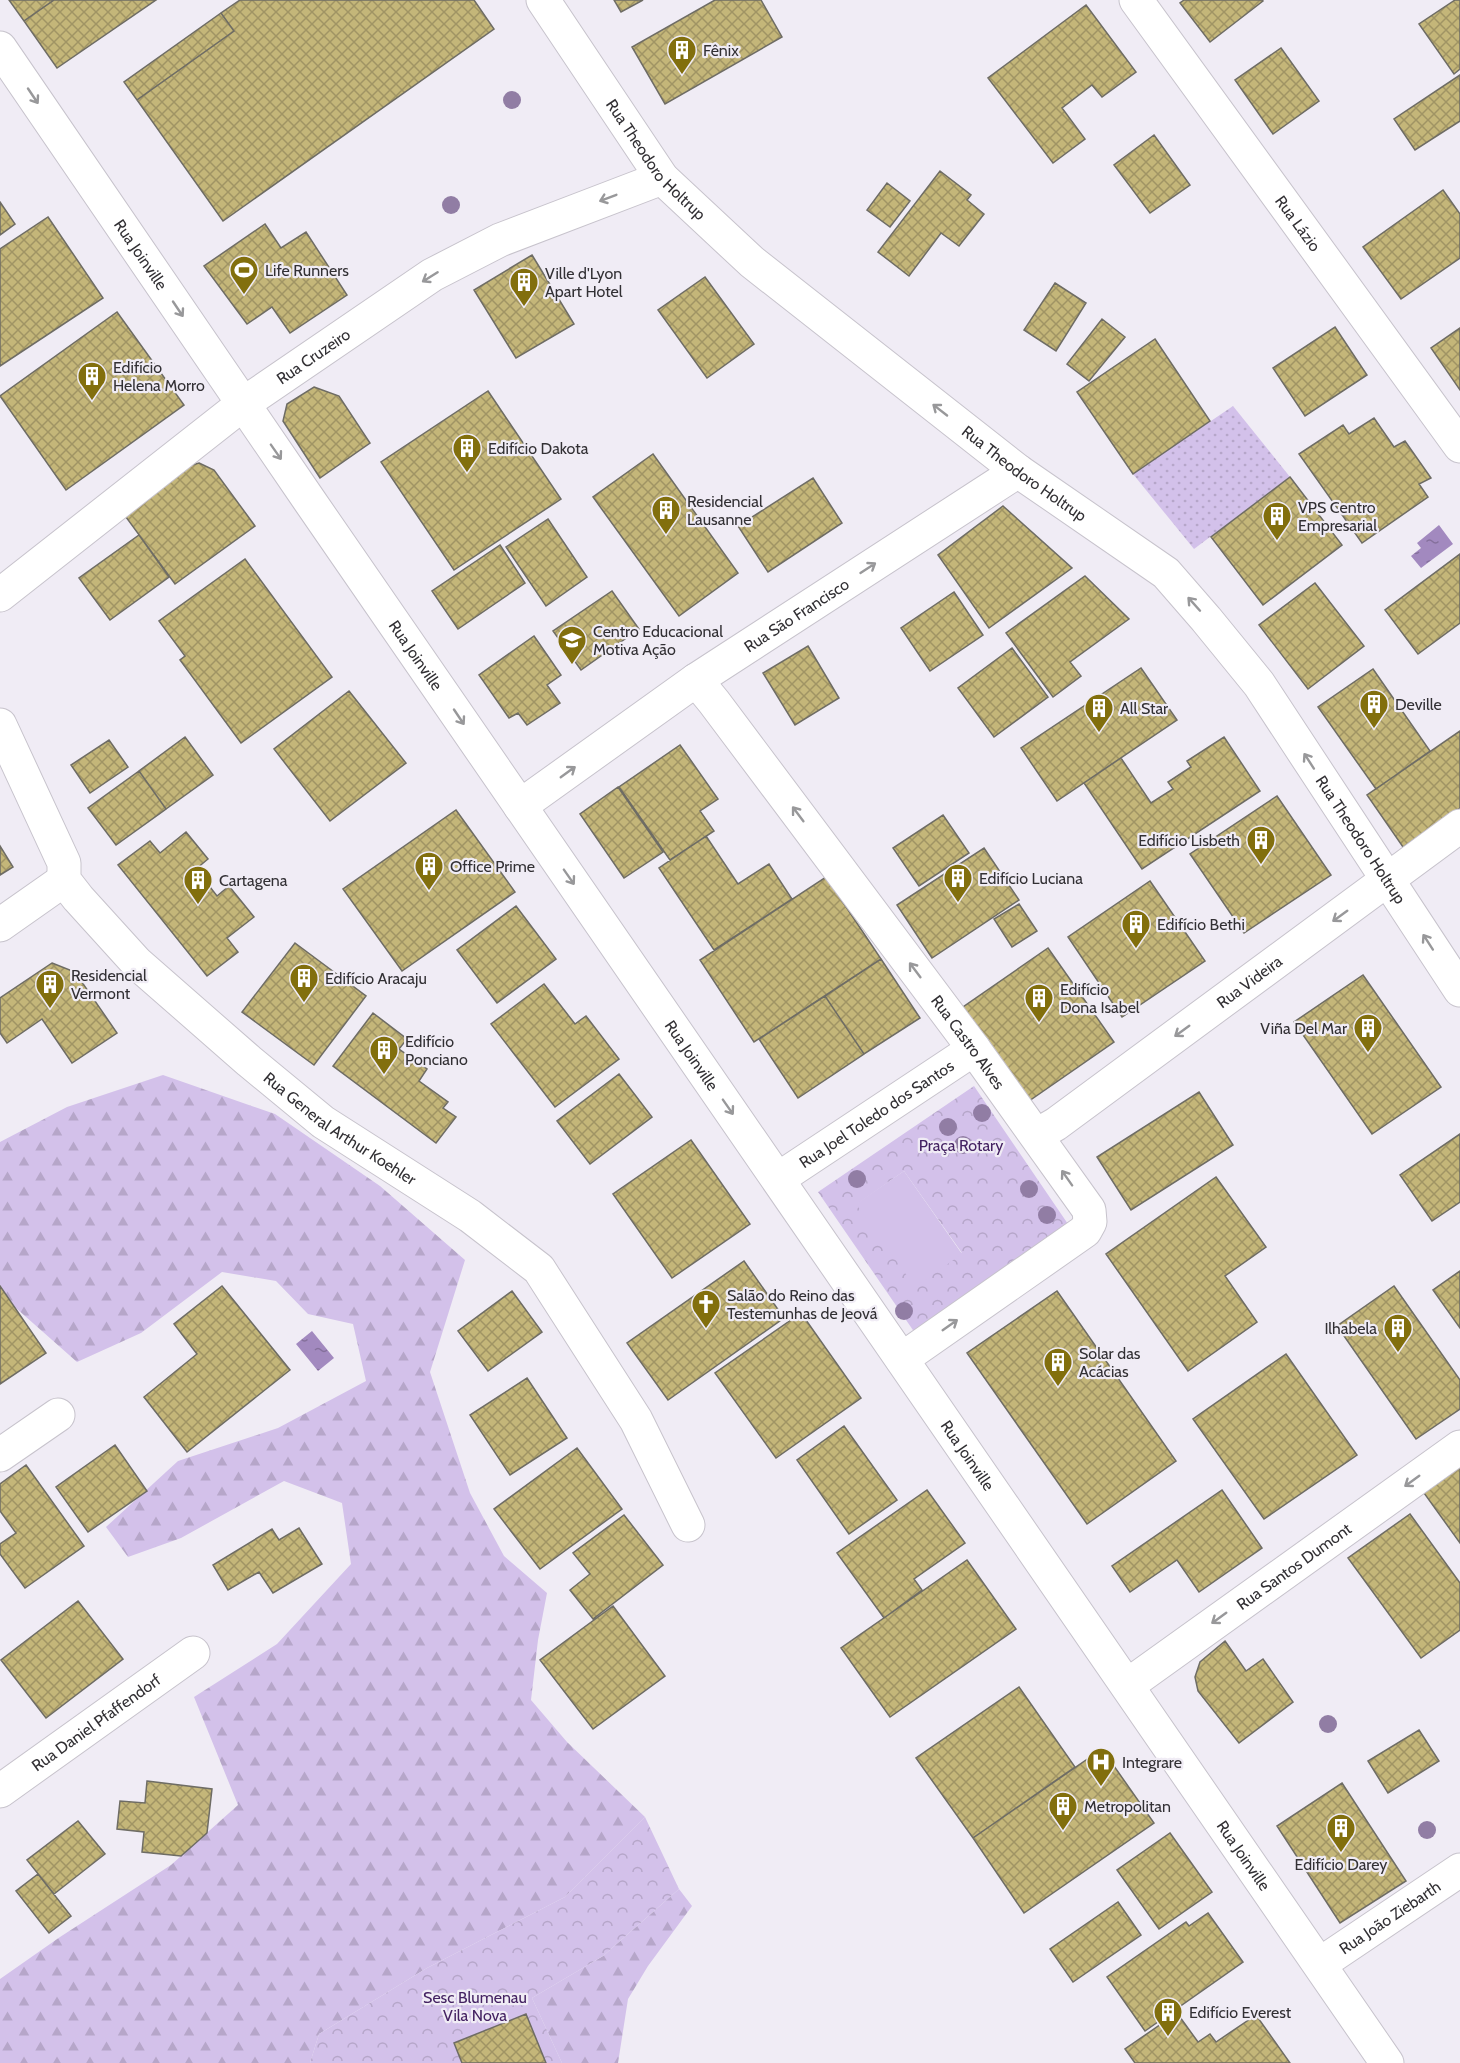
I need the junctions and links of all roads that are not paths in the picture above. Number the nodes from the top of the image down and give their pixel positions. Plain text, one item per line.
1 (543, 0) edge
2 (1136, 0) edge
3 (0, 48) edge
4 (662, 178) junction
5 (243, 404) junction
6 (1460, 446) edge
7 (1018, 471) junction
8 (0, 595) edge
9 (696, 680) junction
10 (0, 724) edge
11 (520, 806) junction
12 (1460, 826) edge
13 (64, 880) junction
14 (1387, 882) junction
15 (0, 925) edge
16 (1460, 990) edge
17 (975, 1049) junction
18 (1037, 1135) junction
19 (778, 1179) junction
20 (902, 1359) junction
21 (58, 1414) dead end
22 (1460, 1447) edge
23 (0, 1455) edge
24 (688, 1525) dead end
25 (193, 1653) dead end
26 (1128, 1685) junction
27 (0, 1791) edge
28 (1460, 1870) edge
29 (1320, 1964) junction
30 (1387, 2063) edge

1 - 4 street, Rua Theodoro Holtrup
2 - 6 street, Rua Lázio
3 -> 5 street, Rua Joinville
4 -> 5 street, Rua Cruzeiro
7 -> 4 street, Rua Theodoro Holtrup
5 - 8 street, Rua Cruzeiro
5 -> 11 street, Rua Joinville
9 -> 7 street, Rua São Francisco
14 -> 7 street, Rua Theodoro Holtrup
11 -> 9 street, Rua São Francisco
17 -> 9 street, Rua Castro Alves
10 - 13 street, Rua General Arthur Koehler
11 -> 19 street, Rua Joinville
12 - 14 street, Rua Videira
13 - 15 street
13 - 24 street, Rua General Arthur Koehler
16 -> 14 street, Rua Theodoro Holtrup
14 -> 18 street, Rua Videira
17 - 18 street, Rua Castro Alves
17 - 19 street, Rua Joel Toledo dos Santos
20 -> 18 street, Rua Castro Alves
19 - 20 street, Rua Joinville
20 - 26 street, Rua Joinville
21 - 23 street
22 -> 26 street, Rua Santos Dumont
25 - 27 street, Rua Daniel Pfaffendorf
26 - 29 street, Rua Joinville
28 - 29 street, Rua João Ziebarth
29 - 30 street, Rua Joinville

